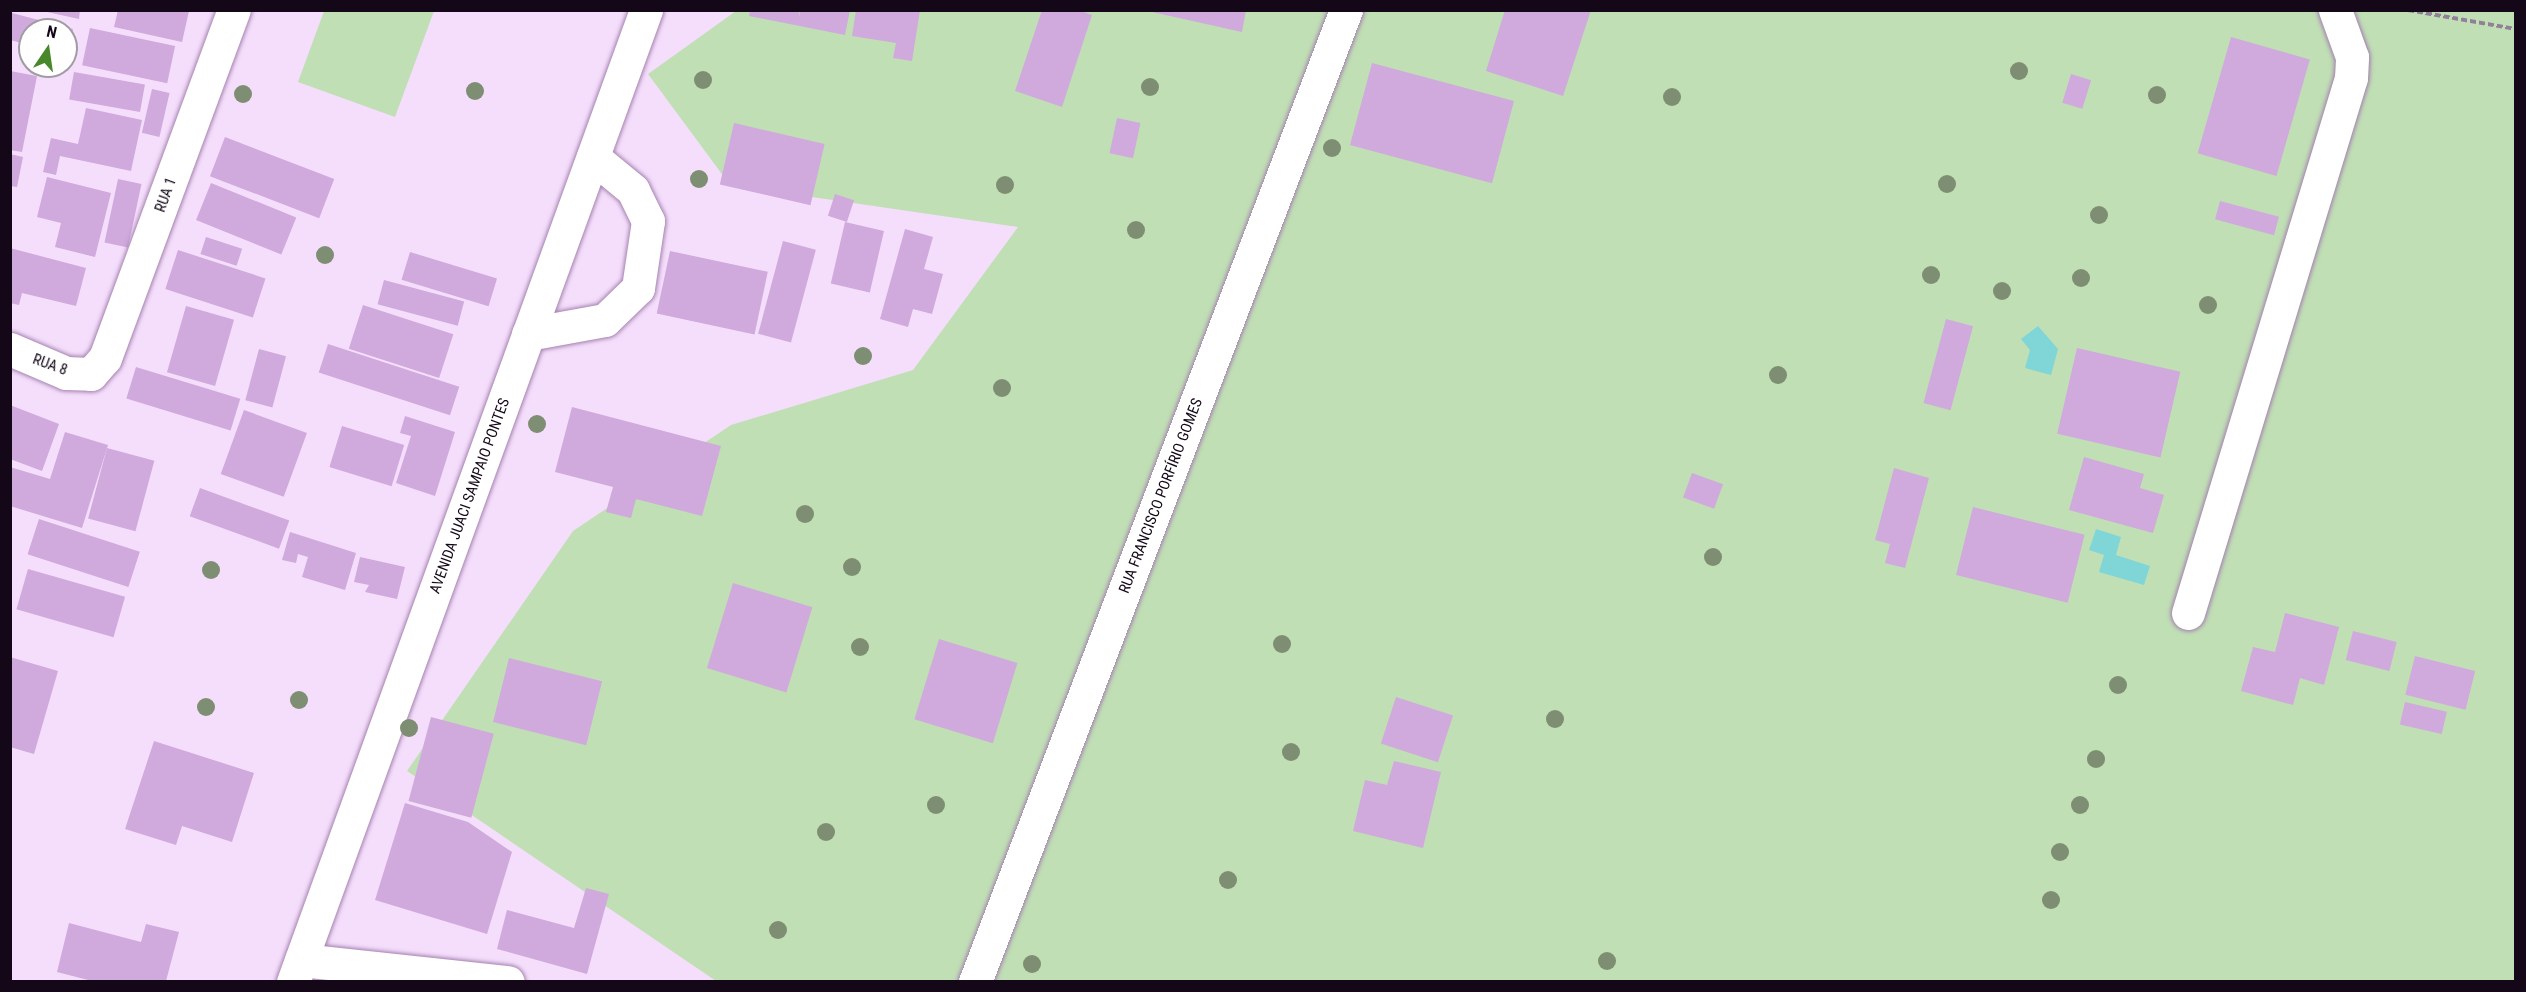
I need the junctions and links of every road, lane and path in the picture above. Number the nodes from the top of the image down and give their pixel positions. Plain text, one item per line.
1 (234, 10) edge
2 (646, 10) edge
3 (1346, 10) edge
4 (2335, 10) edge
5 (2408, 10) edge
6 (2516, 29) edge
7 (593, 157) junction
8 (528, 334) junction
9 (10, 349) edge
10 (91, 374) joint
11 (2188, 613) dead end
12 (297, 971) edge
13 (507, 981) edge
14 (975, 981) edge

1 - 10 street, RUA 1
2 - 7 street, AVENIDA JUACI SAMPAIO PONTES
3 - 14 street, RUA FRANCISCO PORFÍRIO GOMES
4 - 11 street
5 - 6 path
7 - 8 street, AVENIDA JUACI SAMPAIO PONTES
7 - 8 street
8 - 12 street, AVENIDA JUACI SAMPAIO PONTES
9 - 10 street, RUA 8
12 - 13 street

